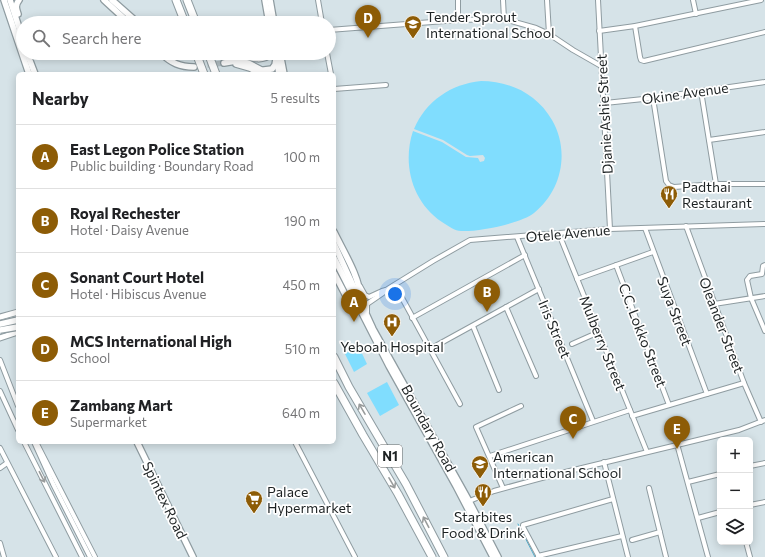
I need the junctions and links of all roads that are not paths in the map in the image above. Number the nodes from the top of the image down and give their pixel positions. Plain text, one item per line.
1 (4, 0) edge
2 (10, 0) edge
3 (19, 0) edge
4 (176, 0) edge
5 (187, 0) edge
6 (265, 0) edge
7 (270, 0) edge
8 (318, 0) edge
9 (458, 0) edge
10 (503, 0) edge
11 (547, 0) edge
12 (598, 0) edge
13 (693, 0) edge
14 (761, 0) edge
15 (106, 1) edge
16 (739, 2) edge
17 (126, 12) junction
18 (696, 14) junction
19 (19, 16) edge
20 (122, 16) edge
21 (127, 16) edge
22 (130, 16) edge
23 (182, 16) edge
24 (193, 16) edge
25 (268, 16) edge
26 (273, 16) edge
27 (321, 16) edge
28 (16, 18) edge
29 (504, 19) junction
30 (458, 20) junction
31 (635, 26) junction
32 (336, 29) edge
33 (599, 31) junction
34 (765, 32) edge
35 (549, 34) junction
36 (16, 36) edge
37 (24, 60) edge
38 (30, 60) edge
39 (32, 60) edge
40 (171, 60) edge
41 (198, 60) edge
42 (211, 60) edge
43 (276, 60) edge
44 (277, 60) edge
45 (281, 60) edge
46 (328, 60) edge
47 (227, 63) tunnel mouth
48 (602, 66) junction
49 (194, 67) tunnel mouth
50 (260, 71) edge
51 (28, 72) edge
52 (34, 72) edge
53 (35, 72) edge
54 (203, 72) edge
55 (215, 72) edge
56 (279, 72) edge
57 (284, 72) edge
58 (331, 72) edge
59 (765, 82) edge
60 (386, 85) dead end
61 (336, 89) edge
62 (701, 91) junction
63 (653, 98) junction
64 (605, 103) junction
65 (765, 132) edge
66 (709, 140) junction
67 (716, 184) junction
68 (765, 184) edge
69 (765, 224) edge
70 (686, 226) junction
71 (645, 228) junction
72 (610, 229) junction
73 (559, 234) junction
74 (336, 236) edge
75 (517, 237) junction
76 (336, 248) edge
77 (653, 252) junction
78 (525, 255) junction
79 (336, 262) edge
80 (616, 265) junction
81 (765, 265) edge
82 (355, 276) junction
83 (336, 277) edge
84 (578, 278) junction
85 (395, 285) junction
86 (538, 289) junction
87 (386, 290) junction
88 (765, 296) edge
89 (751, 298) junction
90 (360, 300) junction
91 (714, 304) junction
92 (506, 307) junction
93 (359, 309) junction
94 (16, 313) edge
95 (0, 317) edge
96 (368, 318) junction
97 (412, 318) junction
98 (16, 321) edge
99 (0, 322) edge
100 (473, 326) junction
101 (16, 327) edge
102 (0, 330) edge
103 (765, 331) edge
104 (599, 332) junction
105 (16, 333) edge
106 (0, 337) edge
107 (572, 344) dead end
108 (430, 349) junction
109 (0, 360) edge
110 (336, 361) edge
111 (536, 376) dead end
112 (744, 384) junction
113 (336, 387) edge
114 (0, 390) edge
115 (499, 390) dead end
116 (707, 394) junction
117 (16, 401) edge
118 (460, 404) dead end
119 (669, 405) junction
120 (521, 406) dead end
121 (630, 410) junction
122 (632, 416) junction
123 (593, 421) junction
124 (763, 421) edge
125 (16, 426) edge
126 (25, 444) edge
127 (36, 444) edge
128 (36, 444) edge
129 (138, 444) edge
130 (296, 444) edge
131 (677, 444) junction
132 (0, 448) edge
133 (647, 452) junction
134 (490, 456) junction
135 (604, 462) junction
136 (7, 463) junction
137 (765, 463) edge
138 (753, 465) edge
139 (0, 468) edge
140 (717, 475) edge
141 (688, 482) junction
142 (503, 488) junction
143 (648, 488) dead end
144 (613, 499) junction
145 (467, 502) junction
146 (765, 502) edge
147 (753, 504) edge
148 (717, 513) edge
149 (698, 518) junction
150 (660, 532) junction
151 (622, 536) junction
152 (632, 540) dead end
153 (0, 542) edge
154 (747, 545) edge
155 (55, 556) edge
156 (538, 556) edge
157 (4, 557) edge
158 (50, 557) edge
159 (82, 557) edge
160 (90, 557) edge
161 (95, 557) edge
162 (193, 557) edge
163 (355, 557) edge
164 (432, 557) edge
165 (444, 557) edge
166 (493, 557) edge
167 (498, 557) edge
168 (628, 557) edge
169 (666, 557) edge
170 (708, 557) edge
171 (750, 557) edge

1 - 36 main road
2 - 28 main road
3 - 19 main road
4 - 23 highway
5 - 24 highway
6 - 25 main road
7 - 26 main road
8 - 27 street
9 - 30 street
10 - 29 street
11 - 35 street
12 - 33 street, Djanie Ashie Street
13 - 18 street
14 - 16 street
15 - 17 main road
15 - 20 main road
16 - 18 street
17 - 21 main road
17 - 22 main road
18 - 31 street
29 - 30 street
29 - 35 street
30 - 32 street
31 - 33 street
31 - 34 street
33 - 48 street, Djanie Ashie Street
35 - 48 street
37 - 51 main road
38 - 52 main road
39 - 53 main road
40 - 49 main road
41 - 54 highway
42 - 55 highway
43 - 50 main road
44 - 56 main road
45 - 57 main road
46 - 58 street
47 - 50 main road
48 - 64 street, Djanie Ashie Street
59 - 62 street, Okine Avenue
60 - 61 street
62 - 63 street, Okine Avenue
62 - 66 street
63 - 64 street, Okine Avenue
63 - 67 street
64 - 72 street, Djanie Ashie Street
65 - 66 street
66 - 67 street
67 - 68 street
69 - 70 street, Otele Avenue
70 - 71 street, Otele Avenue
70 - 91 street, Oleander Street
71 - 72 street, Otele Avenue
71 - 77 street, Suya Street
72 - 73 street, Otele Avenue
73 - 75 street, Otele Avenue
73 - 84 street, Mulberry Street
74 - 82 main road, Boundary Road
75 - 78 street, Iris Street
75 - 85 street, Otele Avenue
76 - 90 main road, Boundary Road
77 - 80 street
77 - 116 street, Suya Street
78 - 86 street, Iris Street
78 - 97 street
79 - 93 main road, Boundary Road
80 - 84 street
80 - 119 street, C.C. Lokko Street
81 - 89 street
82 - 87 street, Otele Avenue
82 - 90 main road, Boundary Road
83 - 93 main road, Boundary Road
84 - 104 street, Mulberry Street
85 - 87 street, Otele Avenue
85 - 97 street
86 - 92 street
86 - 123 street, Iris Street
87 - 96 street, Otele Avenue
88 - 89 street
89 - 91 street
89 - 103 street
90 - 96 main road, Boundary Road
91 - 112 street, Oleander Street
92 - 100 street
92 - 111 street
93 - 145 main road, Boundary Road
94 - 95 street
96 - 145 main road, Boundary Road
97 - 108 street
98 - 99 main road, bridge
99 - 106 street
100 - 108 street
100 - 115 street
101 - 102 main road, bridge
104 - 107 street
104 - 121 street, Mulberry Street
105 - 106 street
108 - 118 street
109 - 117 street
165 -> 110 highway, N1
112 - 116 street
112 - 124 street, Oleander Street
113 -> 164 highway, N1
114 - 125 street
116 - 119 street
119 - 122 street
120 - 134 street
121 - 122 street, Mulberry Street
121 - 123 street
122 - 133 street, Mulberry Street
123 - 134 street
124 - 131 street
126 -> 159 street
127 - 160 street
128 - 161 street
129 - 162 main road, Spintex Road
130 - 163 street
131 - 133 street
131 - 141 street
132 - 136 street
133 - 135 street
134 - 142 street
135 - 142 street
135 - 144 street
136 - 139 street
136 - 155 street
137 - 138 street
140 - 141 street
141 - 149 street
142 - 145 street
143 - 150 street
144 - 151 street
144 - 156 street
145 - 166 main road, Boundary Road
145 - 167 main road, Boundary Road
146 - 147 street
148 - 149 street
149 - 170 street
150 - 152 street
150 - 169 street
151 - 156 street
151 - 168 street
153 - 157 street
154 - 171 street
155 - 158 street

